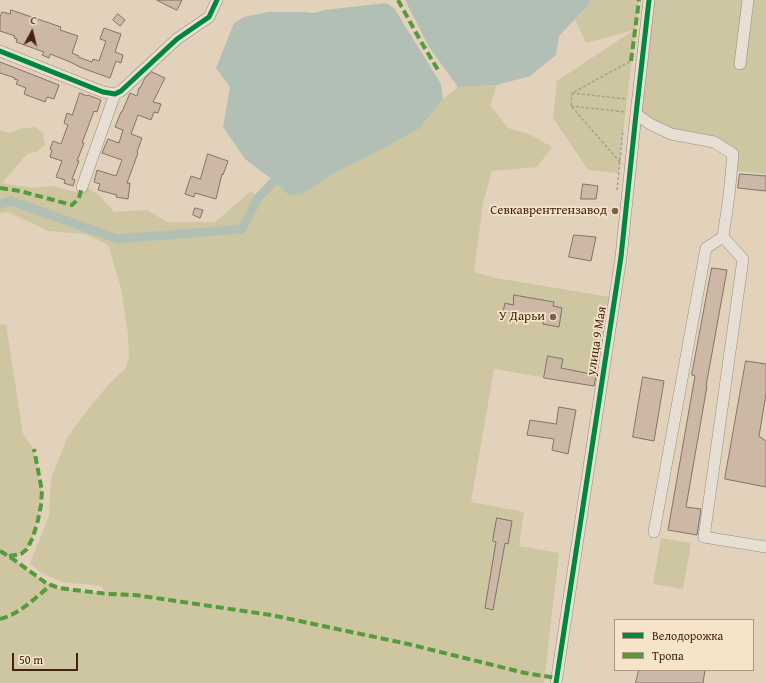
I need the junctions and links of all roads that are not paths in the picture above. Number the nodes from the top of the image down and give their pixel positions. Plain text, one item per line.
1 (217, 0) edge
2 (649, 0) edge
3 (748, 0) edge
4 (0, 51) edge
5 (740, 64) dead end
6 (115, 94) junction
7 (630, 113) junction
8 (82, 187) dead end
9 (723, 237) junction
10 (654, 532) dead end
11 (766, 547) edge
12 (556, 683) edge

1 - 6 street
2 - 7 street, улица 9 Мая
3 - 5 street
4 - 6 street
6 - 8 street
7 - 9 street
7 - 12 street, улица 9 Мая
9 - 10 street
9 - 11 street

